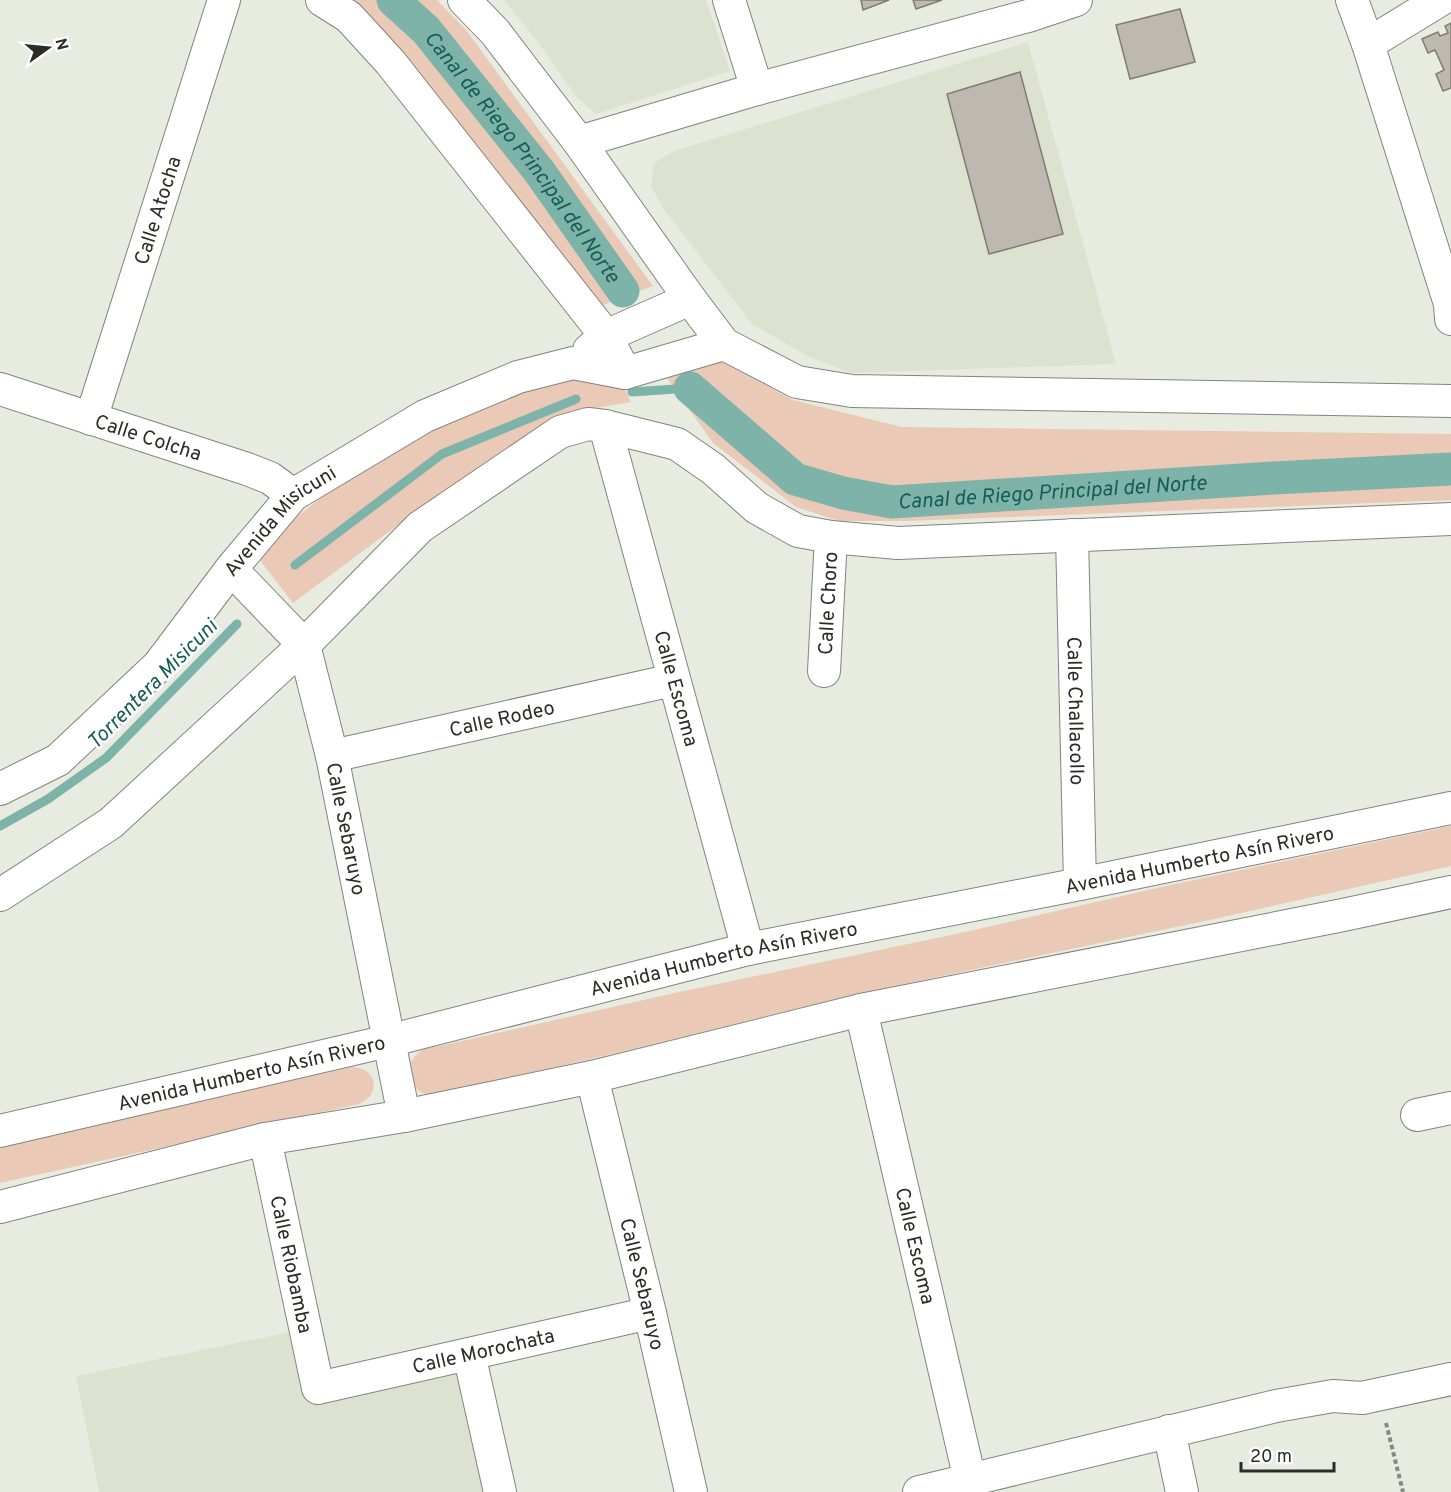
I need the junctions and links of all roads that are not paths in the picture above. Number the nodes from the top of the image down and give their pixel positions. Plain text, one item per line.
1 (224, 0) edge
2 (322, 0) edge
3 (464, 0) edge
4 (729, 0) edge
5 (1076, 0) edge
6 (1352, 0) edge
7 (1440, 0) edge
8 (1025, 8) edge
9 (1368, 44) junction
10 (757, 89) junction
11 (579, 142) junction
12 (690, 299) junction
13 (1451, 319) edge
14 (606, 336) junction
15 (724, 344) junction
16 (573, 363) junction
17 (625, 373) junction
18 (0, 389) edge
19 (1451, 401) edge
20 (91, 419) junction
21 (605, 426) junction
22 (293, 495) junction
23 (1451, 519) edge
24 (1072, 536) junction
25 (831, 537) junction
26 (231, 569) junction
27 (304, 645) junction
28 (824, 671) dead end
29 (673, 680) junction
30 (332, 756) junction
31 (0, 789) edge
32 (1451, 808) edge
33 (1080, 884) junction
34 (1451, 892) edge
35 (0, 895) edge
36 (748, 949) junction
37 (861, 1010) junction
38 (388, 1041) junction
39 (592, 1077) junction
40 (1451, 1108) edge
41 (1417, 1115) dead end
42 (404, 1116) junction
43 (0, 1131) edge
44 (265, 1139) junction
45 (0, 1207) edge
46 (650, 1313) junction
47 (470, 1354) junction
48 (1451, 1379) edge
49 (318, 1388) joint
50 (1168, 1431) junction
51 (970, 1480) junction
52 (500, 1492) edge
53 (690, 1492) edge
54 (922, 1492) edge
55 (1182, 1492) edge

1 - 20 street, Calle Atocha
2 - 14 street
3 - 11 street
4 - 10 street
5 - 8 street
6 - 9 street
7 - 9 street
8 - 10 street
9 - 13 street
10 - 11 street
11 - 12 street
12 - 14 street
12 - 15 street
14 - 16 street
14 - 17 street
15 - 17 street
15 - 19 street
16 - 17 street, Avenida Misicuni
16 - 22 street, Avenida Misicuni
18 - 20 street, Calle Colcha
20 - 22 street, Calle Colcha
21 - 25 street
21 - 27 street
21 - 29 street, Calle Escoma
22 - 26 street, Avenida Misicuni
23 - 24 street
24 - 25 street
24 - 33 street, Calle Challacollo
25 - 28 street, Calle Choro
26 - 27 street, Calle Sebaruyo
26 - 31 street, Avenida Misicuni
27 - 30 street, Calle Sebaruyo
27 - 35 street
29 - 30 street, Calle Rodeo
29 - 36 street, Calle Escoma
30 - 38 street, Calle Sebaruyo
32 - 33 street, Avenida Humberto Asín Rivero
33 - 36 street, Avenida Humberto Asín Rivero
34 - 37 street
36 - 38 street, Avenida Humberto Asín Rivero
37 - 39 street
37 - 51 street, Calle Escoma
38 - 42 street, Calle Sebaruyo
38 - 43 street, Avenida Humberto Asín Rivero
39 - 42 street
39 - 46 street, Calle Sebaruyo
40 - 41 street
42 - 44 street
44 - 45 street
44 - 49 street, Calle Riobamba
46 - 47 street, Calle Morochata
46 - 53 street, Calle Sebaruyo
47 - 49 street, Calle Morochata
47 - 52 street
48 - 50 street
50 - 51 street
50 - 55 street
51 - 54 street

